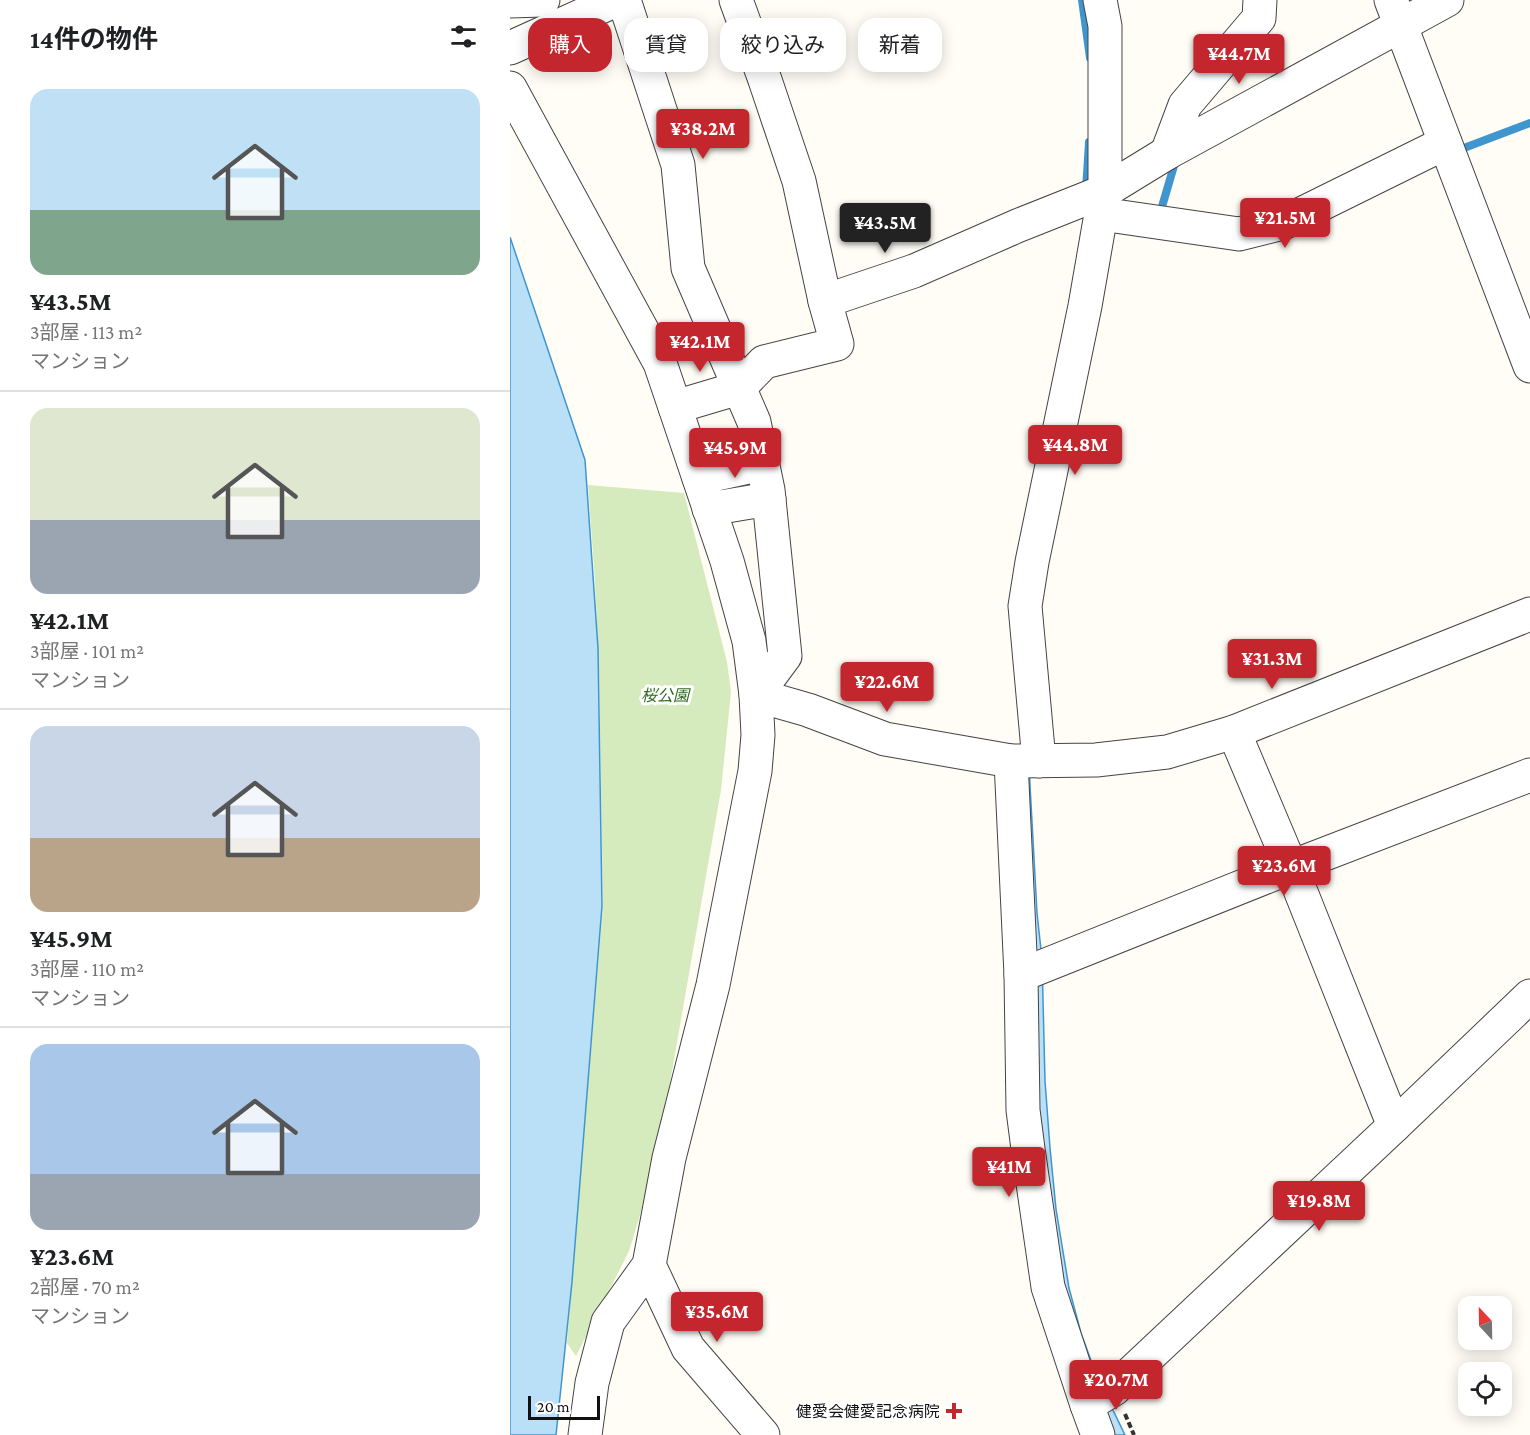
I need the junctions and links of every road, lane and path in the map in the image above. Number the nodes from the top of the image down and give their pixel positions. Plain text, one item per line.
1 (543, 0) edge
2 (616, 0) edge
3 (624, 0) edge
4 (736, 0) edge
5 (1100, 0) edge
6 (1260, 0) edge
7 (1447, 0) edge
8 (510, 1) edge
9 (1396, 13) edge
10 (510, 48) edge
11 (510, 88) edge
12 (1445, 143) junction
13 (1167, 153) junction
14 (1103, 202) junction
15 (825, 301) junction
16 (1530, 366) edge
17 (739, 388) junction
18 (675, 406) junction
19 (762, 464) junction
20 (699, 478) junction
21 (769, 499) junction
22 (710, 509) junction
23 (1530, 614) edge
24 (756, 695) junction
25 (1234, 732) junction
26 (1025, 761) junction
27 (1530, 775) edge
28 (1291, 867) junction
29 (1021, 975) junction
30 (1530, 996) edge
31 (1394, 1126) junction
32 (649, 1265) junction
33 (590, 1397) junction
34 (1093, 1420) edge
35 (585, 1435) edge
36 (600, 1435) edge
37 (763, 1435) edge

1 - 8 street
2 - 10 street
3 - 17 street
4 - 15 street
5 - 14 street
6 - 13 street
7 - 9 street
9 - 12 street
9 - 13 street
11 - 18 street
12 - 14 street
12 - 16 street
13 - 14 street
14 - 15 street
14 - 26 street
15 - 17 street
17 - 18 street
17 - 19 street
18 - 20 street
19 - 20 street
19 - 21 street
20 - 22 street
21 - 22 street
21 - 24 street
22 - 24 street
23 - 25 street
24 - 26 street
24 - 32 street
25 - 26 street
25 - 28 street
26 - 29 street
27 - 28 street
28 - 29 street
28 - 31 street
29 - 34 street
30 - 31 street
31 - 34 street
32 - 33 street
32 - 37 street
33 - 35 street
33 - 36 street

